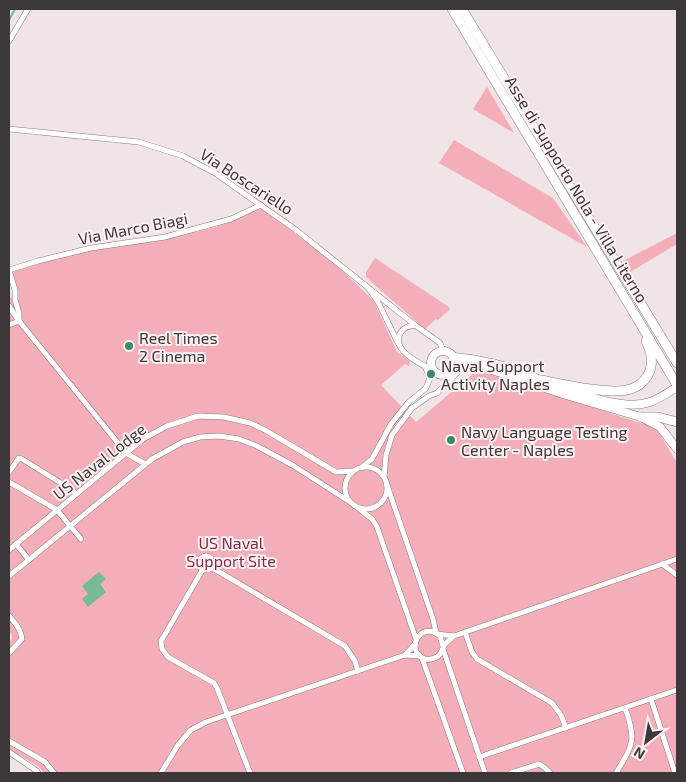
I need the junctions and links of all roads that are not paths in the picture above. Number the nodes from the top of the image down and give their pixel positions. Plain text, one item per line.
1 (28, 9) edge
2 (452, 9) edge
3 (462, 9) edge
4 (9, 41) edge
5 (9, 129) edge
6 (261, 205) junction
7 (9, 270) edge
8 (364, 283) junction
9 (627, 302) junction
10 (9, 306) edge
11 (19, 321) junction
12 (9, 325) edge
13 (415, 325) junction
14 (398, 344) junction
15 (443, 351) junction
16 (453, 357) junction
17 (677, 363) edge
18 (468, 365) junction
19 (425, 366) junction
20 (454, 366) junction
21 (434, 372) junction
22 (446, 379) junction
23 (540, 380) junction
24 (677, 386) edge
25 (641, 416) junction
26 (677, 422) edge
27 (677, 449) edge
28 (126, 453) junction
29 (146, 464) junction
30 (362, 467) junction
31 (353, 471) junction
32 (9, 472) edge
33 (384, 477) junction
34 (9, 482) edge
35 (387, 485) junction
36 (76, 494) junction
37 (350, 502) junction
38 (358, 508) junction
39 (57, 510) junction
40 (70, 526) junction
41 (81, 539) dead end
42 (16, 544) junction
43 (9, 550) edge
44 (677, 559) edge
45 (29, 560) junction
46 (662, 564) junction
47 (211, 567) junction
48 (203, 569) junction
49 (677, 575) edge
50 (9, 576) edge
51 (9, 616) edge
52 (465, 632) junction
53 (436, 633) junction
54 (454, 636) junction
55 (416, 642) junction
56 (443, 648) junction
57 (9, 653) edge
58 (405, 655) junction
59 (421, 657) junction
60 (358, 670) junction
61 (677, 690) edge
62 (651, 699) junction
63 (624, 708) junction
64 (228, 714) junction
65 (566, 728) junction
66 (9, 741) edge
67 (9, 752) edge
68 (479, 757) junction
69 (38, 773) edge
70 (54, 773) edge
71 (161, 773) edge
72 (250, 773) edge
73 (463, 773) edge
74 (485, 773) edge
75 (511, 773) edge
76 (550, 773) edge
77 (616, 773) edge
78 (675, 773) edge

1 - 4 street
2 - 9 highway, Asse di Supporto Nola - Villa Literno
3 - 17 highway, Asse di Supporto Nola - Villa Literno
5 - 6 street, Via Boscariello
6 - 7 street, Via Marco Biagi
6 - 8 street, Via Boscariello
7 - 11 street
8 - 13 street, Via Boscariello
8 - 14 street, Via Boscariello
9 - 23 highway
9 - 24 highway, Asse di Supporto Nola - Villa Literno
10 - 11 street
11 - 12 street
11 - 28 street
13 - 14 street
13 - 15 street, Via Boscariello
14 - 19 street
15 - 16 street
15 - 21 street
16 - 20 street
16 - 23 street
18 - 20 street
18 - 22 street
18 - 25 street
19 - 21 street
19 - 30 street
20 - 22 street
21 - 22 street
22 - 33 street
23 - 24 street
25 - 26 highway
25 - 27 street
28 - 29 street
28 - 31 street, US Naval Lodge
28 - 36 street, US Naval Lodge
29 - 37 street
29 - 40 street
30 - 31 street
30 - 33 street
31 - 37 street
32 - 36 street
33 - 35 street
34 - 39 street
35 - 38 street
35 - 53 street
36 - 39 street, US Naval Lodge
37 - 38 street
38 - 55 street
39 - 40 street
39 - 42 street, US Naval Lodge
40 - 41 street
40 - 45 street
42 - 43 street, US Naval Lodge
42 - 45 street
44 - 46 street
45 - 50 street
46 - 49 street
46 - 52 street
47 - 48 street
47 - 48 street
47 - 60 street
48 - 64 street
51 - 57 street
52 - 54 street
52 - 65 street
53 - 54 street
53 - 55 street
53 - 56 street
54 - 56 street
55 - 58 street
55 - 59 street
56 - 59 street
56 - 68 street
58 - 59 street
58 - 60 street
59 - 73 street
60 - 64 street
61 - 62 street
62 - 63 street
62 - 78 street
63 - 65 street
63 - 77 street
64 - 71 street
64 - 72 street
65 - 68 street
66 - 70 street
67 - 69 street
68 - 74 street
75 - 76 street

